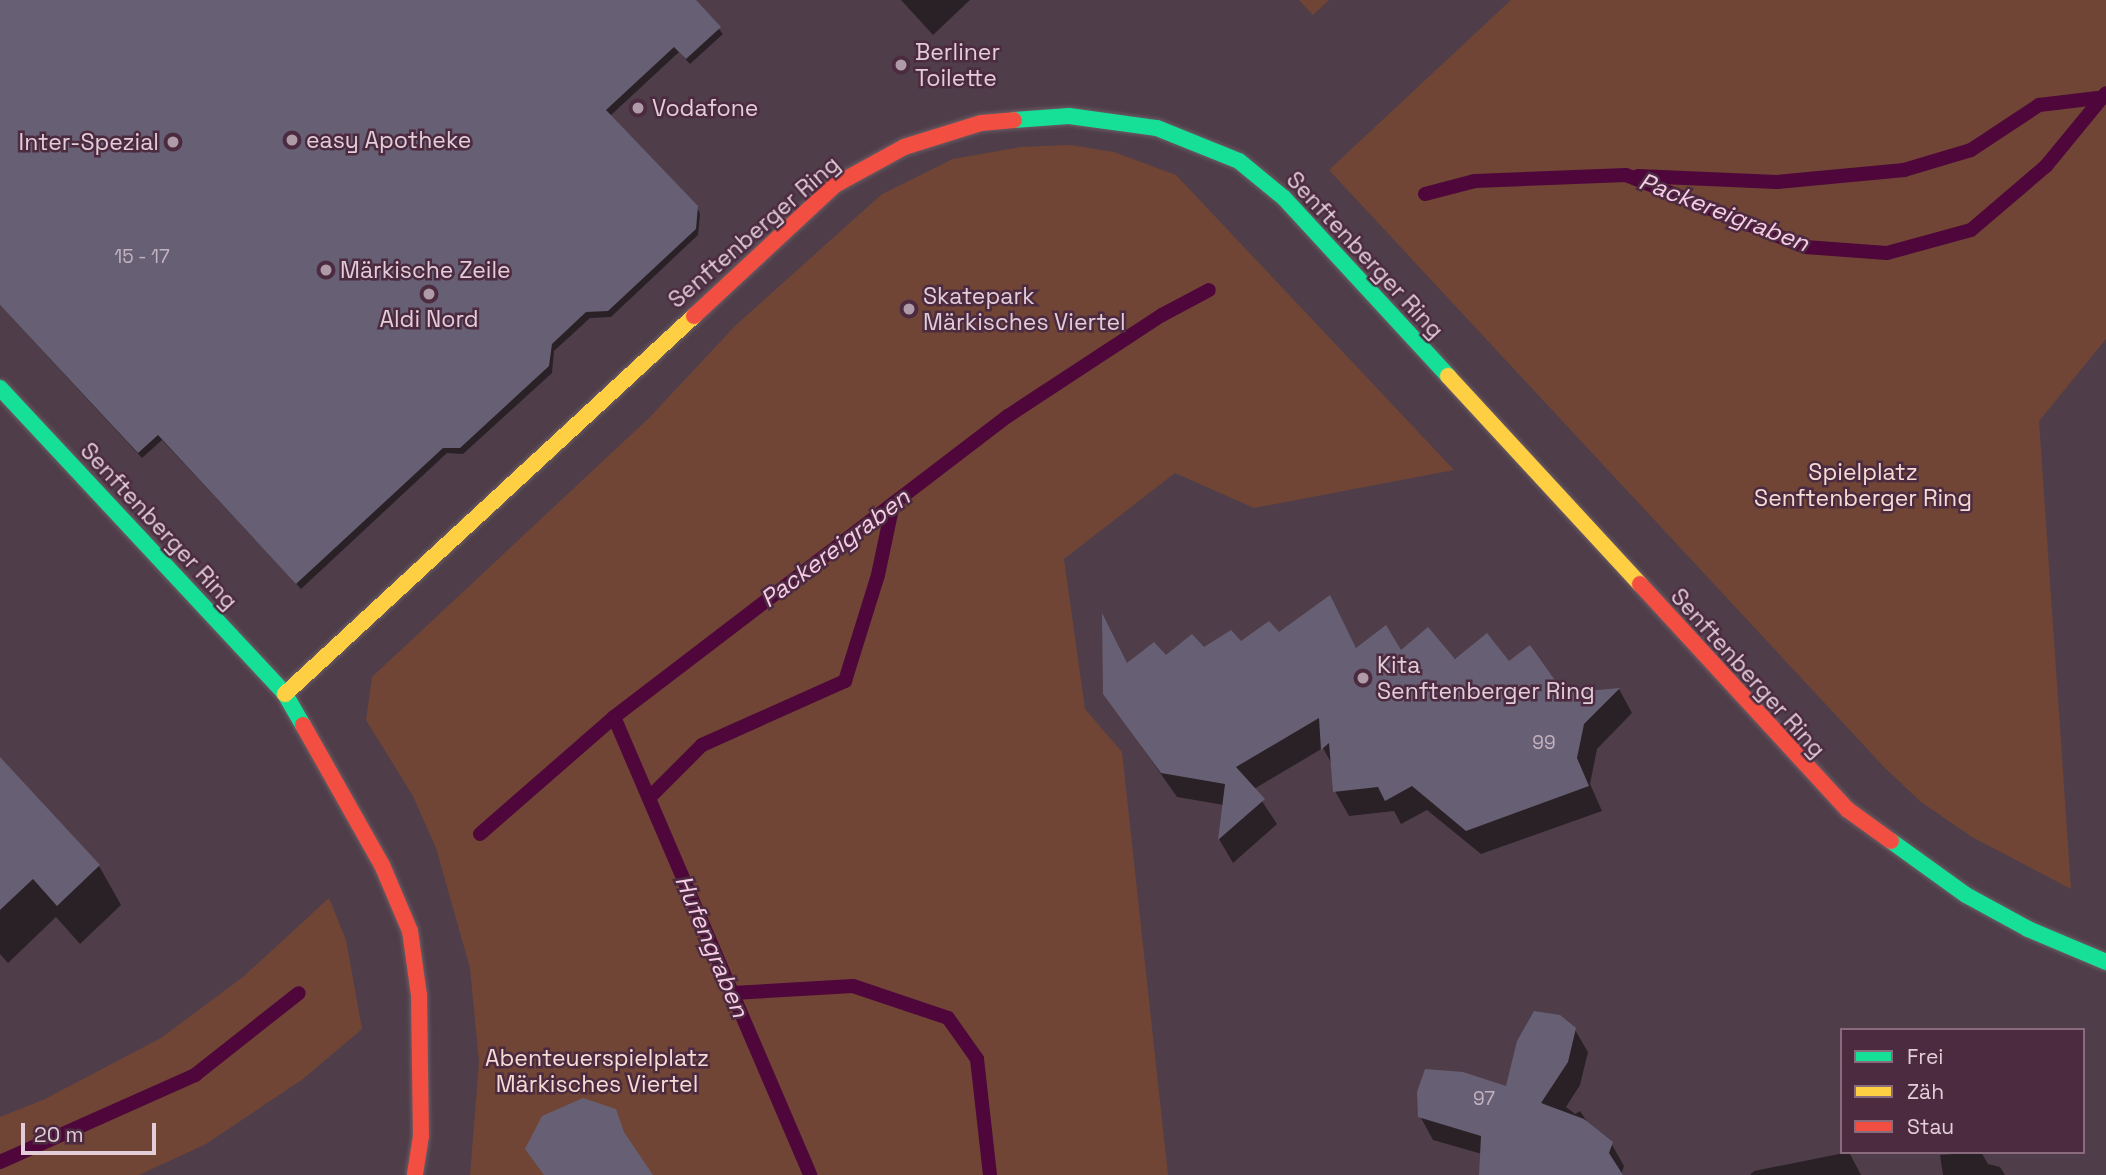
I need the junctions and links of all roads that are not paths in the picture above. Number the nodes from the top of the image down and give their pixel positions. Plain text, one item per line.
1 (0, 388) edge
2 (285, 694) junction
3 (2106, 962) edge
4 (415, 1175) edge

1 - 2 street, Senftenberger Ring
2 - 3 street, Senftenberger Ring
2 - 4 street, Senftenberger Ring

